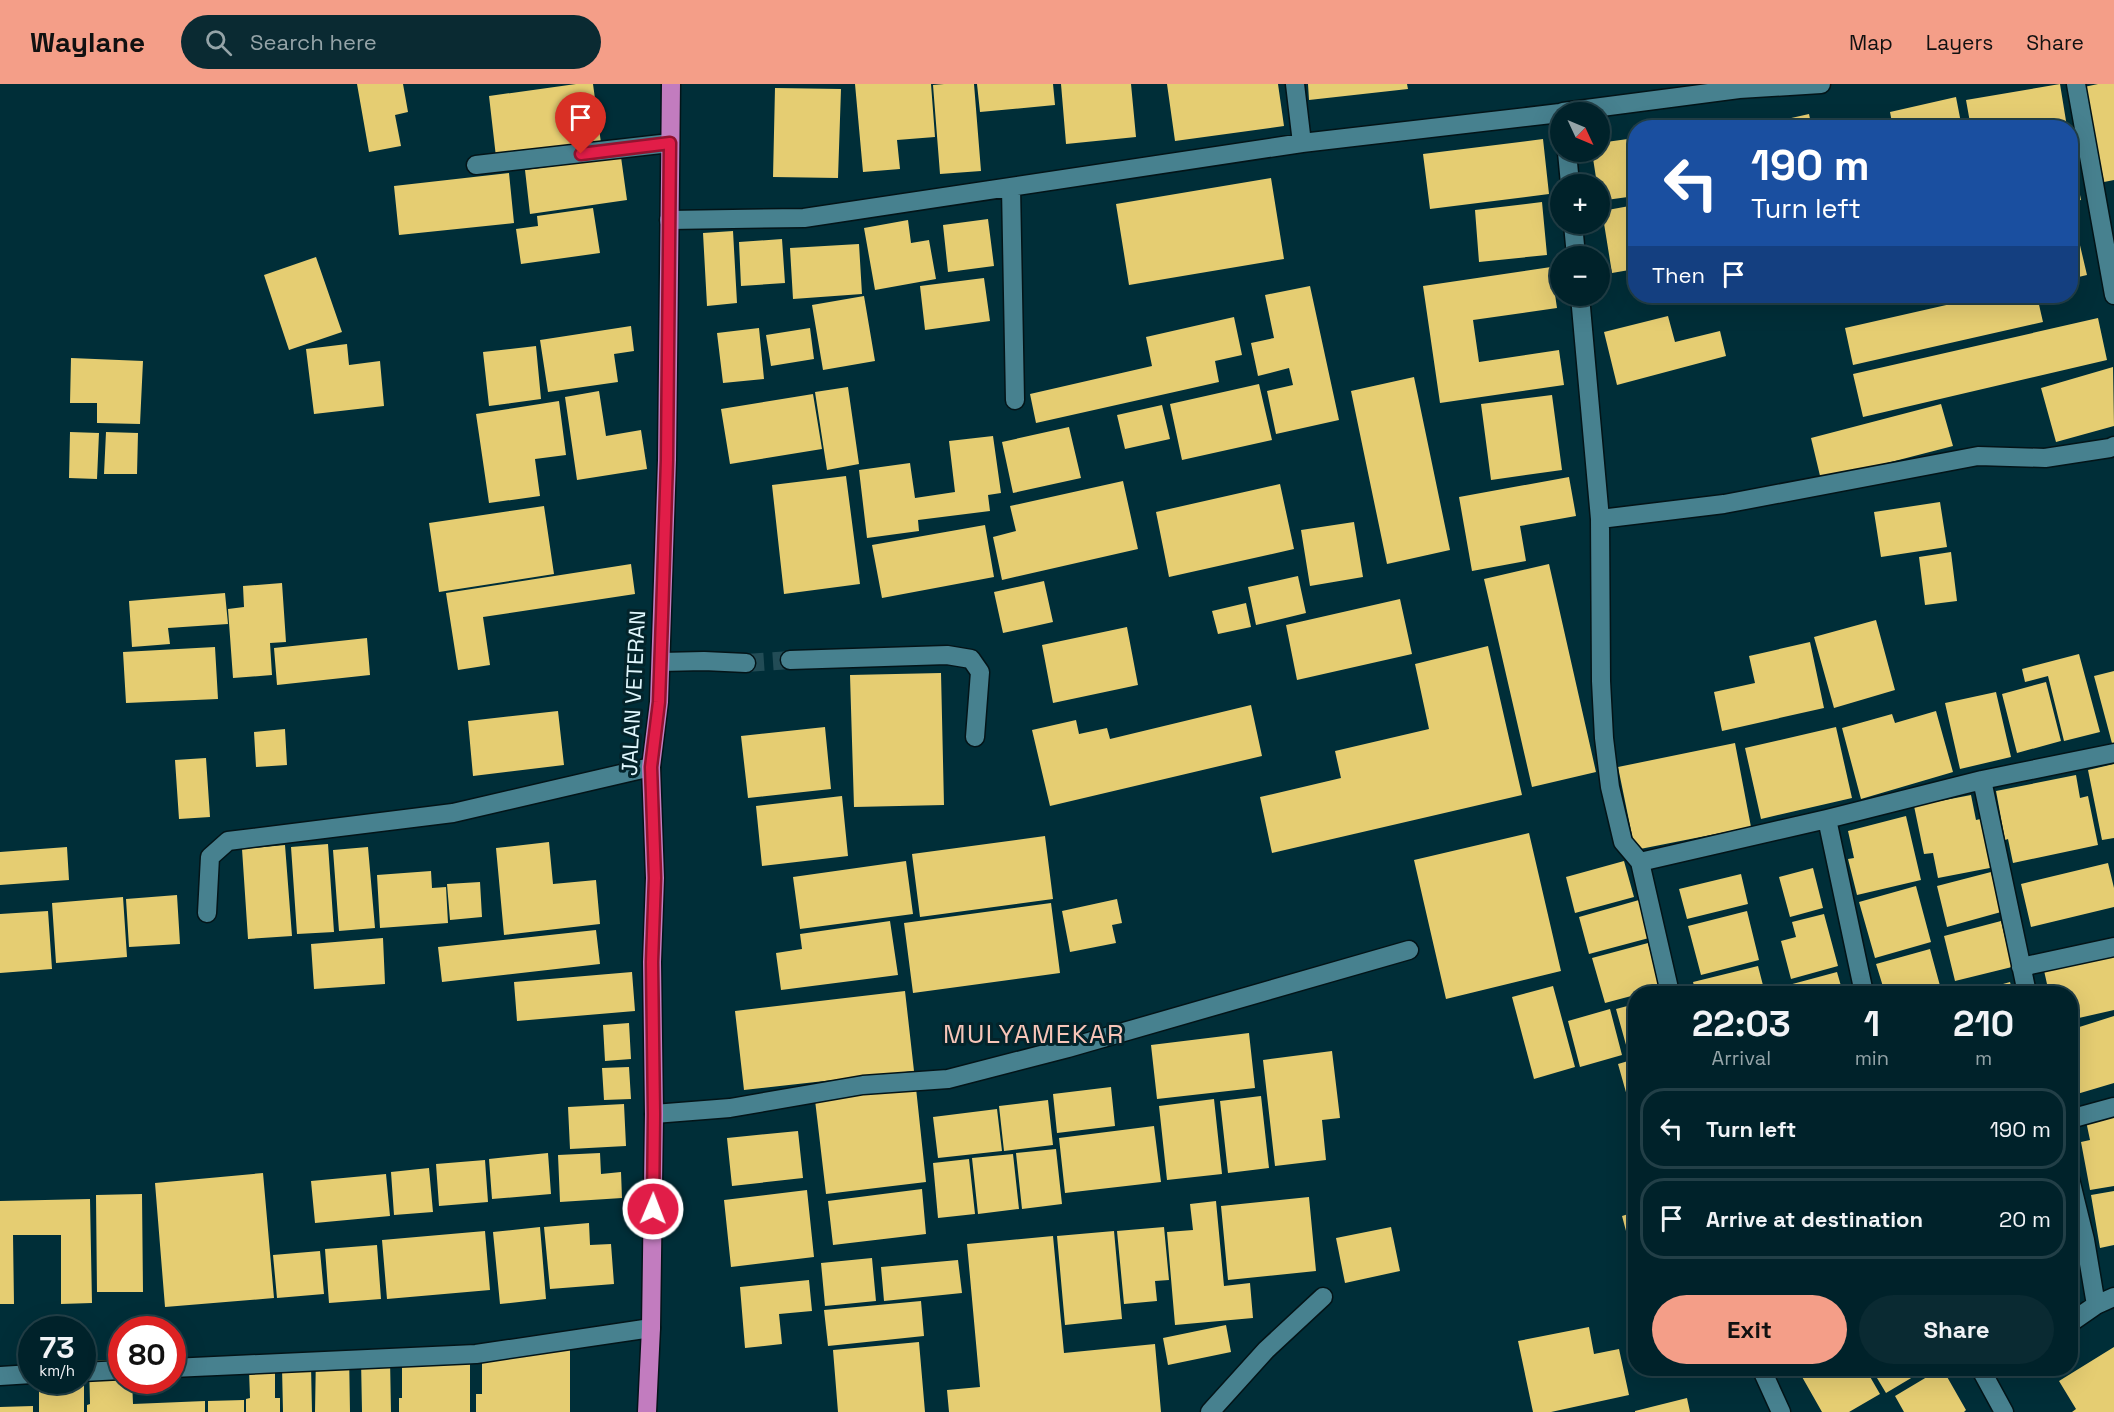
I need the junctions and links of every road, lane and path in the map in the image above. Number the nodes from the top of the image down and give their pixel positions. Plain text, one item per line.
1 (671, 84) edge
2 (1294, 84) edge
3 (1821, 84) edge
4 (2076, 84) edge
5 (1610, 106) edge
6 (1550, 114) edge
7 (670, 143) junction
8 (1302, 143) junction
9 (476, 165) dead end
10 (1011, 187) junction
11 (669, 220) junction
12 (2114, 295) edge
13 (1581, 306) edge
14 (1015, 400) dead end
15 (2114, 446) edge
16 (1600, 519) junction
17 (790, 660) tunnel mouth
18 (660, 662) junction
19 (746, 663) tunnel mouth
20 (975, 737) dead end
21 (2114, 753) edge
22 (651, 767) junction
23 (1982, 780) junction
24 (1827, 819) junction
25 (1640, 862) junction
26 (207, 914) dead end
27 (2114, 947) edge
28 (1409, 950) dead end
29 (2021, 967) junction
30 (1668, 986) edge
31 (1863, 986) edge
32 (2025, 986) edge
33 (2114, 1107) edge
34 (654, 1114) junction
35 (2078, 1117) edge
36 (2078, 1212) edge
37 (1323, 1297) dead end
38 (2114, 1297) edge
39 (2096, 1305) junction
40 (2078, 1317) edge
41 (651, 1328) junction
42 (186, 1367) edge
43 (18, 1375) edge
44 (0, 1376) edge
45 (1765, 1376) edge
46 (1989, 1376) edge
47 (647, 1412) edge
48 (1210, 1412) edge
49 (1781, 1412) edge
50 (2004, 1412) edge

1 - 7 highway, JALAN VETERAN
2 - 8 street
3 - 5 street
4 - 12 street
6 - 8 street
7 - 9 street
7 - 11 highway, JALAN VETERAN
8 - 10 street
10 - 11 street
10 - 14 street
11 - 18 highway, JALAN VETERAN
13 - 16 street
15 - 16 street
16 - 25 street
17 - 20 street
18 - 19 street
18 - 22 highway, JALAN VETERAN
21 - 23 street
22 - 26 street
22 - 34 highway, JALAN VETERAN
23 - 24 street
23 - 29 street
24 - 25 street
24 - 31 street
25 - 30 street
27 - 29 street
28 - 34 street
29 - 32 street
33 - 35 street
34 - 41 highway, JALAN VETERAN
36 - 39 street
37 - 48 street
38 - 39 street
39 - 40 street
41 - 42 street
41 - 47 highway, JALAN VETERAN
43 - 44 street
45 - 49 street
46 - 50 street

